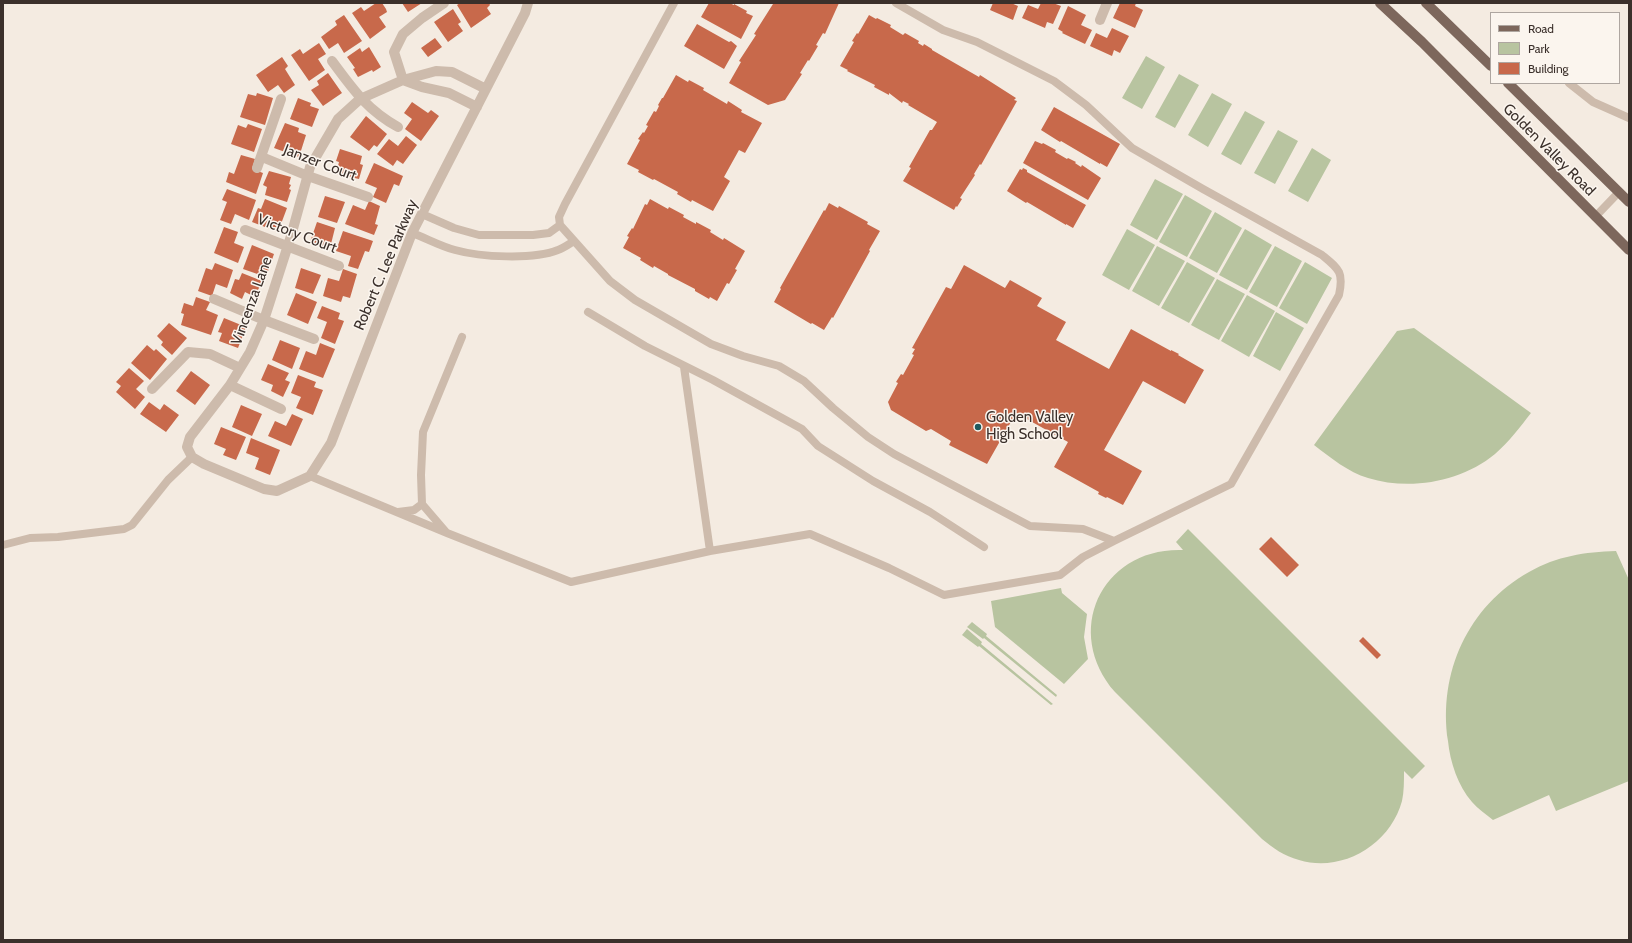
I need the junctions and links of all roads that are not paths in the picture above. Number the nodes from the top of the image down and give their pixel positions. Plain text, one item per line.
1 (444, 3) edge
2 (528, 3) edge
3 (674, 3) edge
4 (896, 3) edge
5 (1107, 3) edge
6 (1380, 3) edge
7 (1426, 3) edge
8 (1100, 20) dead end
9 (332, 61) dead end
10 (1490, 65) edge
11 (403, 80) junction
12 (1509, 84) edge
13 (1570, 84) edge
14 (486, 88) junction
15 (281, 99) dead end
16 (360, 99) junction
17 (477, 107) junction
18 (1629, 118) edge
19 (398, 128) dead end
20 (262, 157) junction
21 (257, 168) dead end
22 (308, 176) junction
23 (1619, 192) junction
24 (368, 197) dead end
25 (1629, 202) edge
26 (422, 214) junction
27 (1595, 217) junction
28 (560, 225) junction
29 (245, 230) dead end
30 (412, 233) junction
31 (574, 241) junction
32 (288, 246) junction
33 (1629, 250) edge
34 (339, 266) dead end
35 (214, 299) dead end
36 (588, 312) dead end
37 (264, 320) junction
38 (462, 337) dead end
39 (314, 339) dead end
40 (684, 366) junction
41 (240, 368) junction
42 (230, 385) junction
43 (152, 389) dead end
44 (281, 409) dead end
45 (192, 457) junction
46 (310, 476) junction
47 (422, 504) junction
48 (395, 512) junction
49 (447, 533) junction
50 (1114, 541) junction
51 (3, 545) edge
52 (984, 547) dead end
53 (710, 551) junction

1 - 11 street
2 - 14 street, Robert C. Lee Parkway
3 - 28 lane
4 - 50 lane
5 - 8 street
6 - 27 main road, Golden Valley Road
7 - 10 main road
9 - 16 street
11 - 14 street, Vincenza Lane
11 - 16 street, Vincenza Lane
11 - 17 street
12 - 23 main road, Golden Valley Road
13 - 18 lane
14 - 17 street, Robert C. Lee Parkway
15 - 20 street, Janzer Court
16 - 19 street
16 - 22 street, Vincenza Lane
17 - 26 street, Robert C. Lee Parkway
20 - 21 street, Janzer Court
20 - 22 street, Janzer Court
22 - 24 street, Janzer Court
22 - 32 street, Vincenza Lane
23 - 25 main road, Golden Valley Road
23 - 27 lane
26 - 28 lane
26 - 30 street, Robert C. Lee Parkway
27 - 33 main road, Golden Valley Road
28 - 31 lane
29 - 32 street, Victory Court
30 - 31 lane
30 - 46 street, Robert C. Lee Parkway
31 - 50 lane
32 - 34 street, Victory Court
32 - 37 street, Vincenza Lane
35 - 37 street
36 - 40 lane
37 - 39 street
37 - 41 street, Vincenza Lane
38 - 47 lane
40 - 52 lane
40 - 53 lane
41 - 42 street, Vincenza Lane
41 - 43 street
42 - 44 street
42 - 45 street, Vincenza Lane
45 - 46 street
45 - 51 lane
46 - 48 lane
47 - 48 lane
47 - 49 lane
48 - 49 lane
49 - 53 lane
50 - 53 lane

